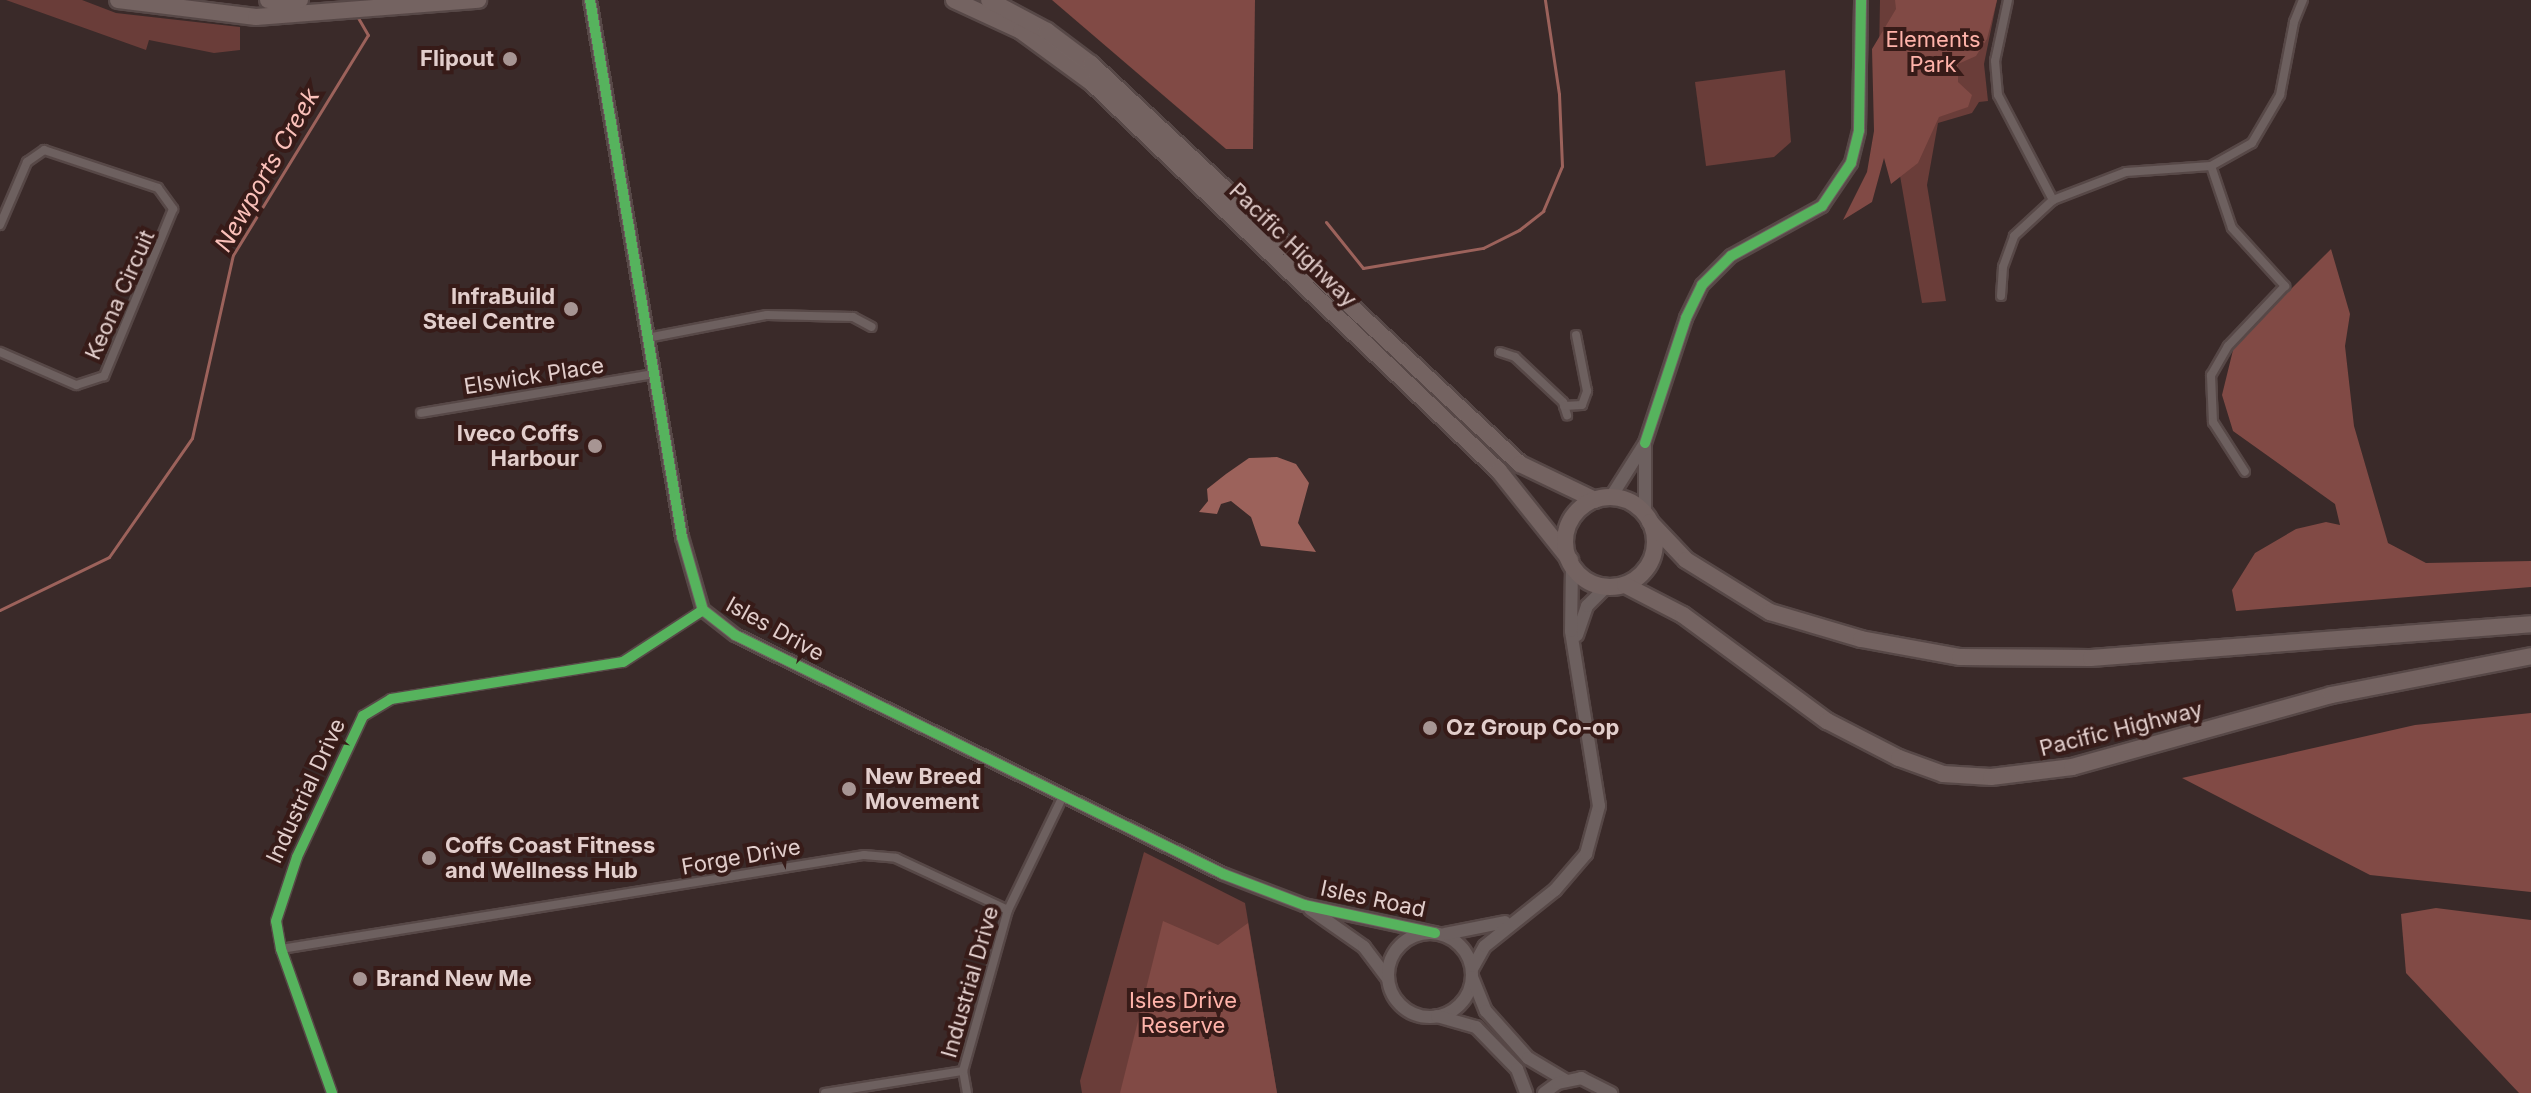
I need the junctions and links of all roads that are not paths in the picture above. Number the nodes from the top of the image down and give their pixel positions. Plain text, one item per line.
1 (118, 0) edge
2 (268, 0) edge
3 (300, 0) edge
4 (478, 0) edge
5 (590, 0) edge
6 (954, 0) edge
7 (989, 0) edge
8 (1861, 0) edge
9 (2008, 0) edge
10 (2303, 0) edge
11 (2211, 166) junction
12 (0, 196) edge
13 (2053, 200) junction
14 (10, 201) junction
15 (0, 225) edge
16 (2001, 296) dead end
17 (872, 327) dead end
18 (1576, 335) dead end
19 (647, 338) junction
20 (0, 352) edge
21 (1500, 352) dead end
22 (653, 374) junction
23 (421, 413) dead end
24 (1645, 443) junction
25 (2245, 472) dead end
26 (1603, 499) junction
27 (1648, 518) junction
28 (1571, 563) junction
29 (1625, 585) junction
30 (1606, 587) junction
31 (703, 610) junction
32 (2531, 624) edge
33 (1575, 650) junction
34 (2531, 656) edge
35 (1063, 796) junction
36 (1304, 905) junction
37 (1008, 910) junction
38 (1519, 917) junction
39 (1439, 934) junction
40 (281, 949) junction
41 (1472, 973) junction
42 (1388, 979) junction
43 (1437, 1016) junction
44 (963, 1071) junction
45 (1565, 1080) junction
46 (332, 1093) edge
47 (825, 1093) edge
48 (967, 1093) edge
49 (1526, 1093) edge
50 (1544, 1093) edge
51 (1611, 1093) edge

1 - 4 highway
2 - 3 highway
5 - 19 street, Isles Drive
6 - 28 highway, Pacific Highway
7 - 26 highway, Pacific Highway
8 - 24 street
9 - 13 street
10 - 11 street
11 - 13 street
11 - 25 street
12 - 14 street
13 - 16 street
14 - 15 street, Keona Circuit
14 - 20 street, Keona Circuit
17 - 19 street
18 - 21 street
19 - 22 street, Isles Drive
22 - 23 street, Elswick Place
22 - 31 street, Isles Drive
24 - 26 street
24 - 27 street
26 - 27 highway
26 - 28 highway
27 - 29 highway
27 - 32 highway
28 - 30 highway
28 - 33 street
29 - 30 highway
29 - 34 highway, Pacific Highway
30 - 33 street
31 - 35 street, Isles Drive
31 - 40 street, Industrial Drive
33 - 38 street
35 - 36 street, Isles Drive
35 - 37 street, Industrial Drive
36 - 39 street, Isles Road
36 - 42 street, Isles Road
37 - 40 street, Forge Drive
37 - 44 street, Industrial Drive
38 - 39 street
38 - 41 street
39 - 41 street
39 - 42 street
40 - 46 street, Industrial Drive
41 - 43 street
41 - 45 street
42 - 43 street
43 - 49 street
44 - 47 street
44 - 48 street, Industrial Drive
45 - 50 street
45 - 51 street

